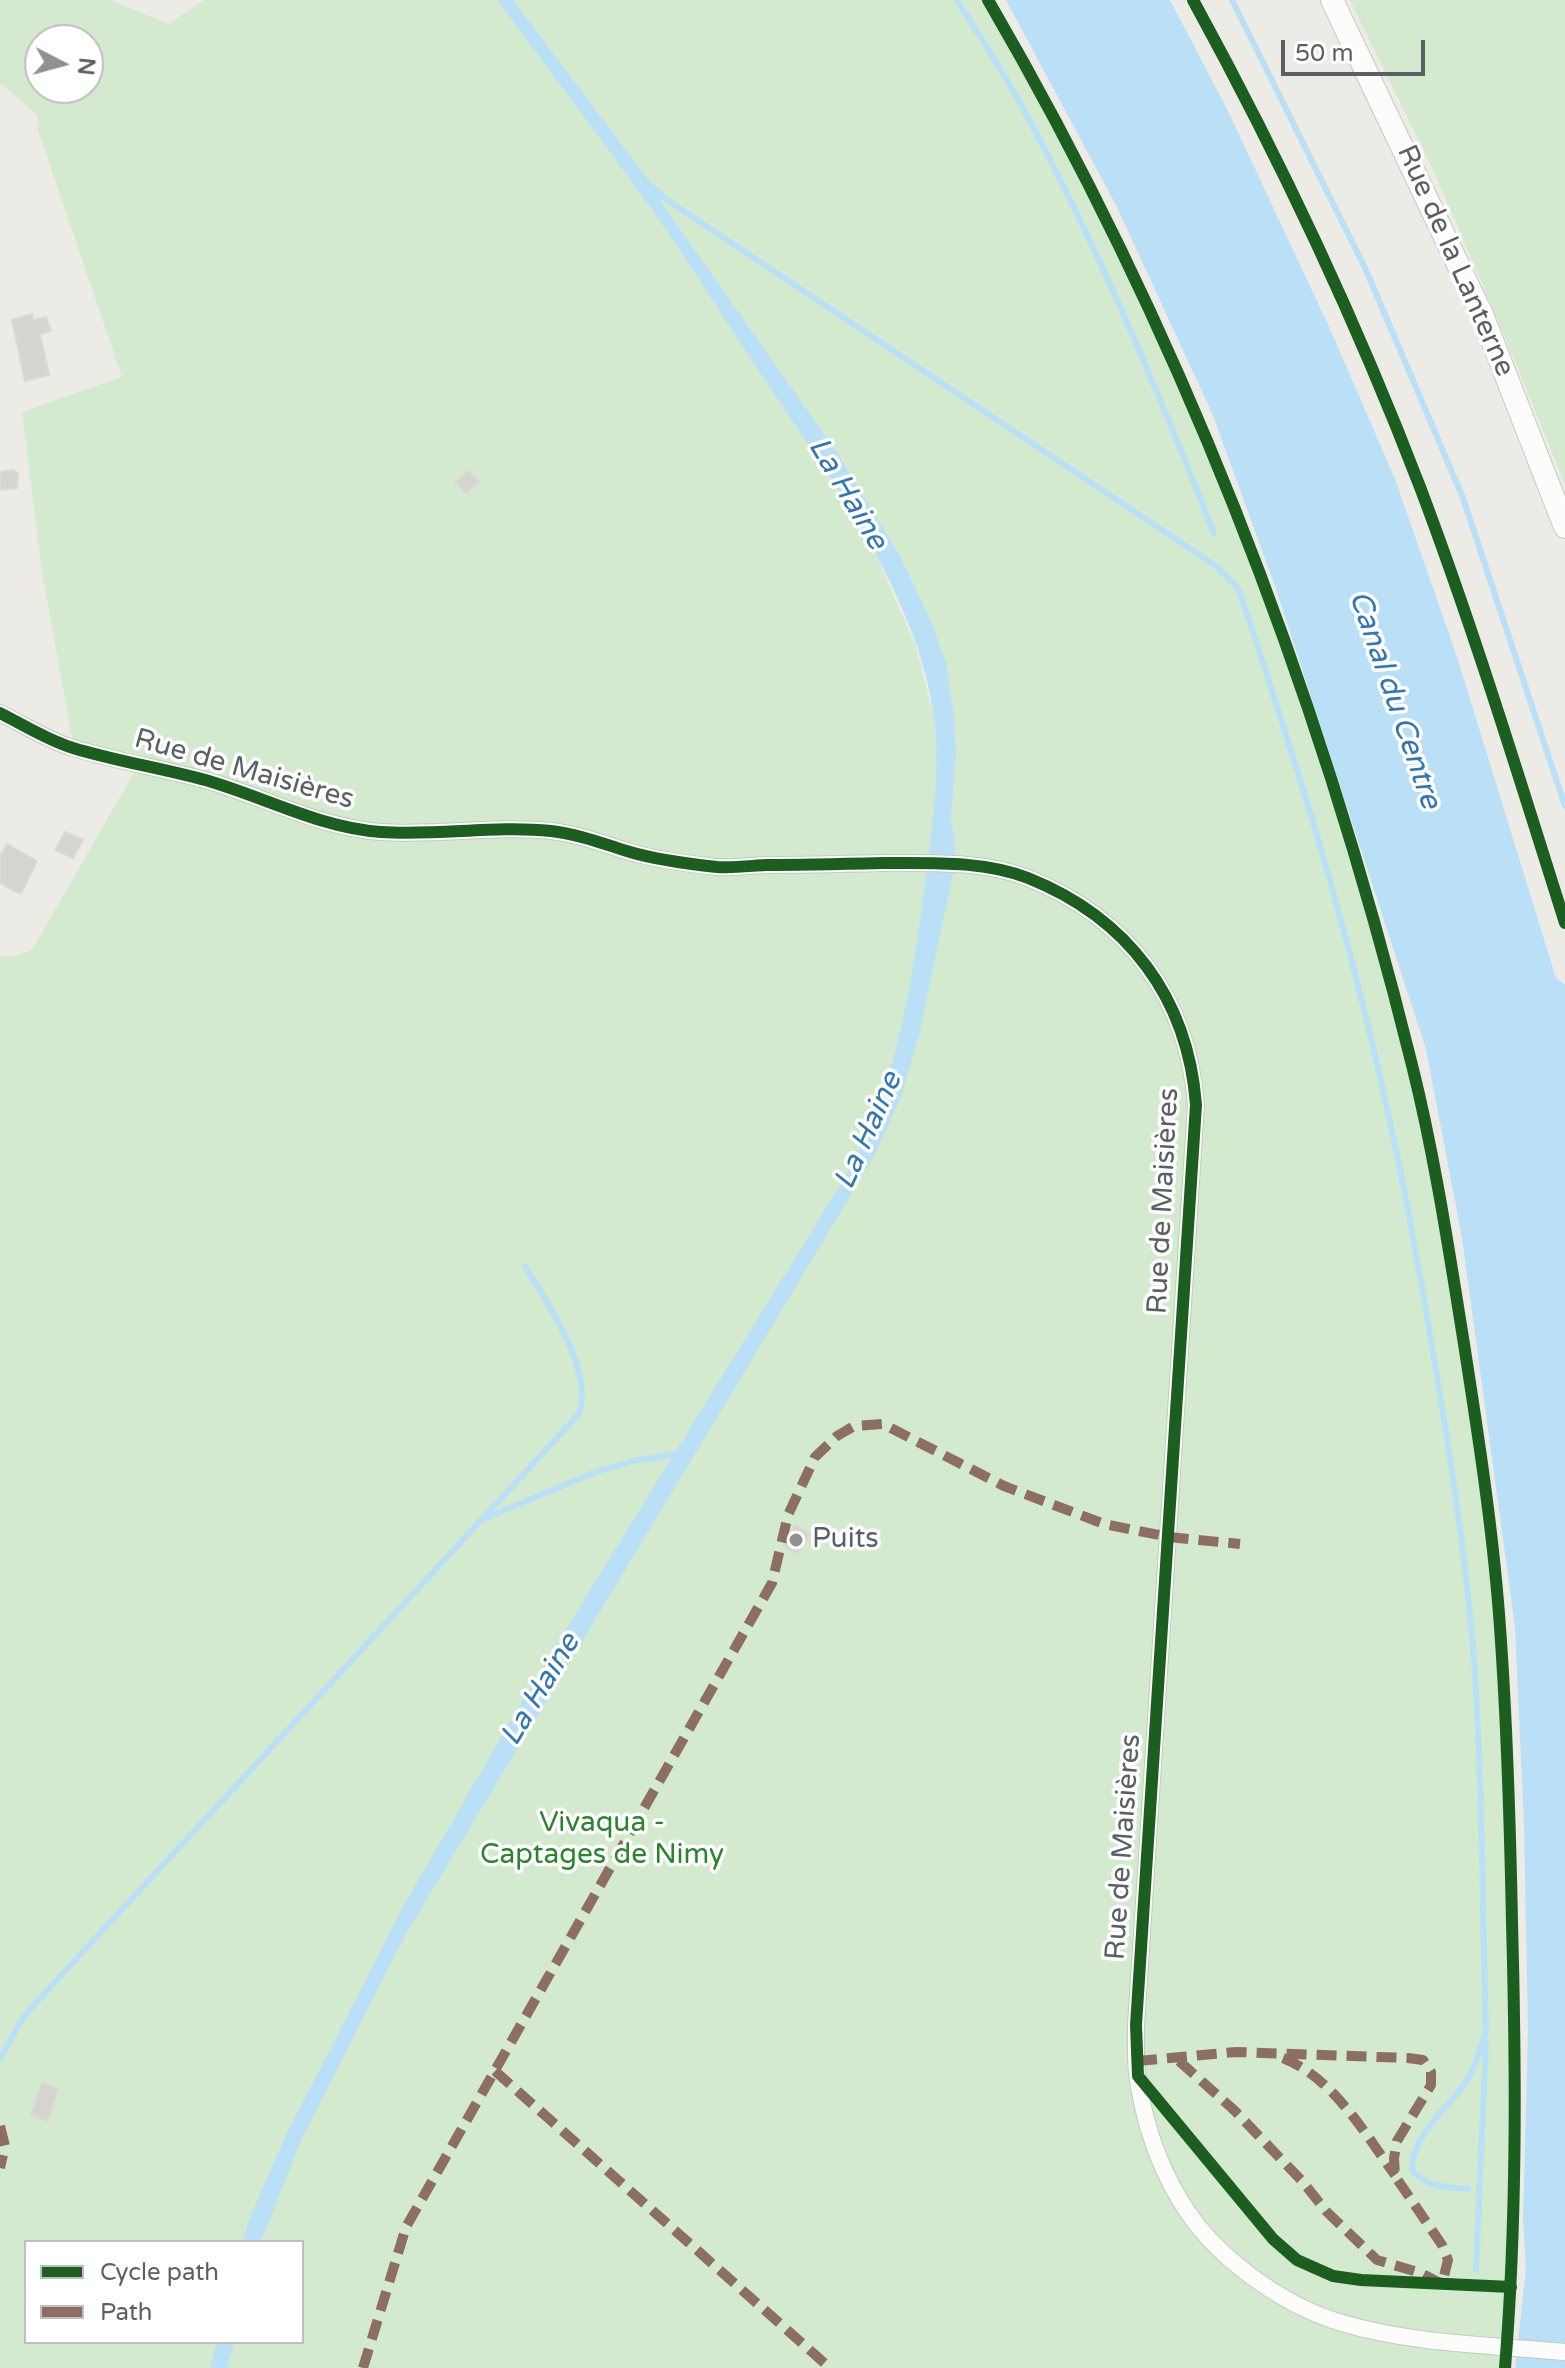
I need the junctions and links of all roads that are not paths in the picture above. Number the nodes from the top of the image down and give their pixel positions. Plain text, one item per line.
1 (1332, 0) edge
2 (1565, 527) edge
3 (0, 713) edge
4 (1565, 2352) edge

1 - 2 main road, Rue de la Lanterne
3 - 4 street, Rue de Maisières

